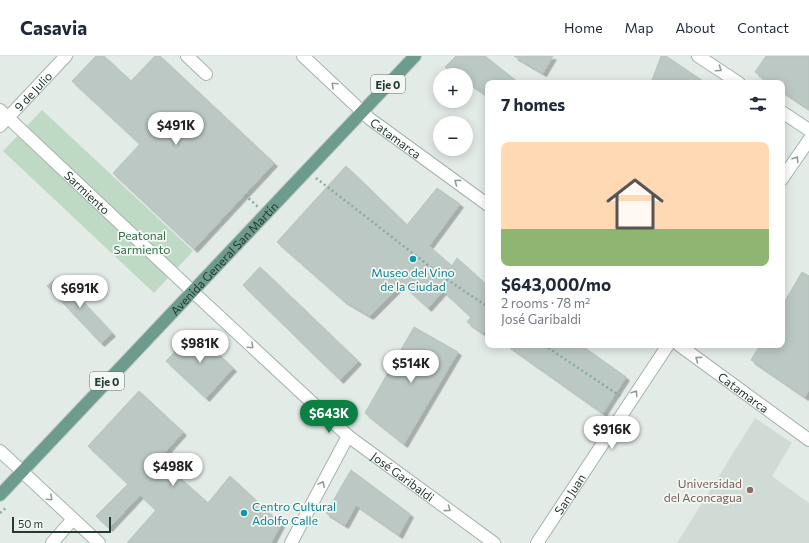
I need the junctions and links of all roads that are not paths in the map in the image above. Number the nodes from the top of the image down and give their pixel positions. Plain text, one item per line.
1 (66, 56) edge
2 (187, 56) edge
3 (303, 56) edge
4 (415, 56) edge
5 (698, 56) edge
6 (206, 74) dead end
7 (734, 80) edge
8 (362, 112) junction
9 (785, 114) edge
10 (3, 118) edge
11 (809, 130) edge
12 (809, 140) edge
13 (785, 175) edge
14 (485, 203) edge
15 (192, 291) junction
16 (666, 348) edge
17 (683, 348) edge
18 (348, 436) junction
19 (809, 440) edge
20 (0, 451) edge
21 (22, 471) junction
22 (0, 495) edge
23 (72, 519) junction
24 (52, 543) edge
25 (99, 543) edge
26 (291, 543) edge
27 (494, 543) edge
28 (537, 543) edge

1 - 10 street, 9 de Julio
2 - 6 street
8 -> 3 street, Catamarca
4 - 8 main road, Avenida General San Martín / Eje 0
5 -> 7 street
14 -> 8 street, Catamarca
8 - 15 main road, Avenida General San Martín / Eje 0
9 - 11 street
10 - 15 street, Sarmiento
13 -> 12 street
15 -> 18 street, José Garibaldi
15 - 21 main road, Avenida General San Martín / Eje 0
28 -> 16 street, San Juan
19 -> 17 street, Catamarca
26 -> 18 street
18 -> 27 street, José Garibaldi
20 - 21 street
21 - 22 main road, Avenida General San Martín / Eje 0
21 -> 23 street
23 - 24 street
23 - 25 street

